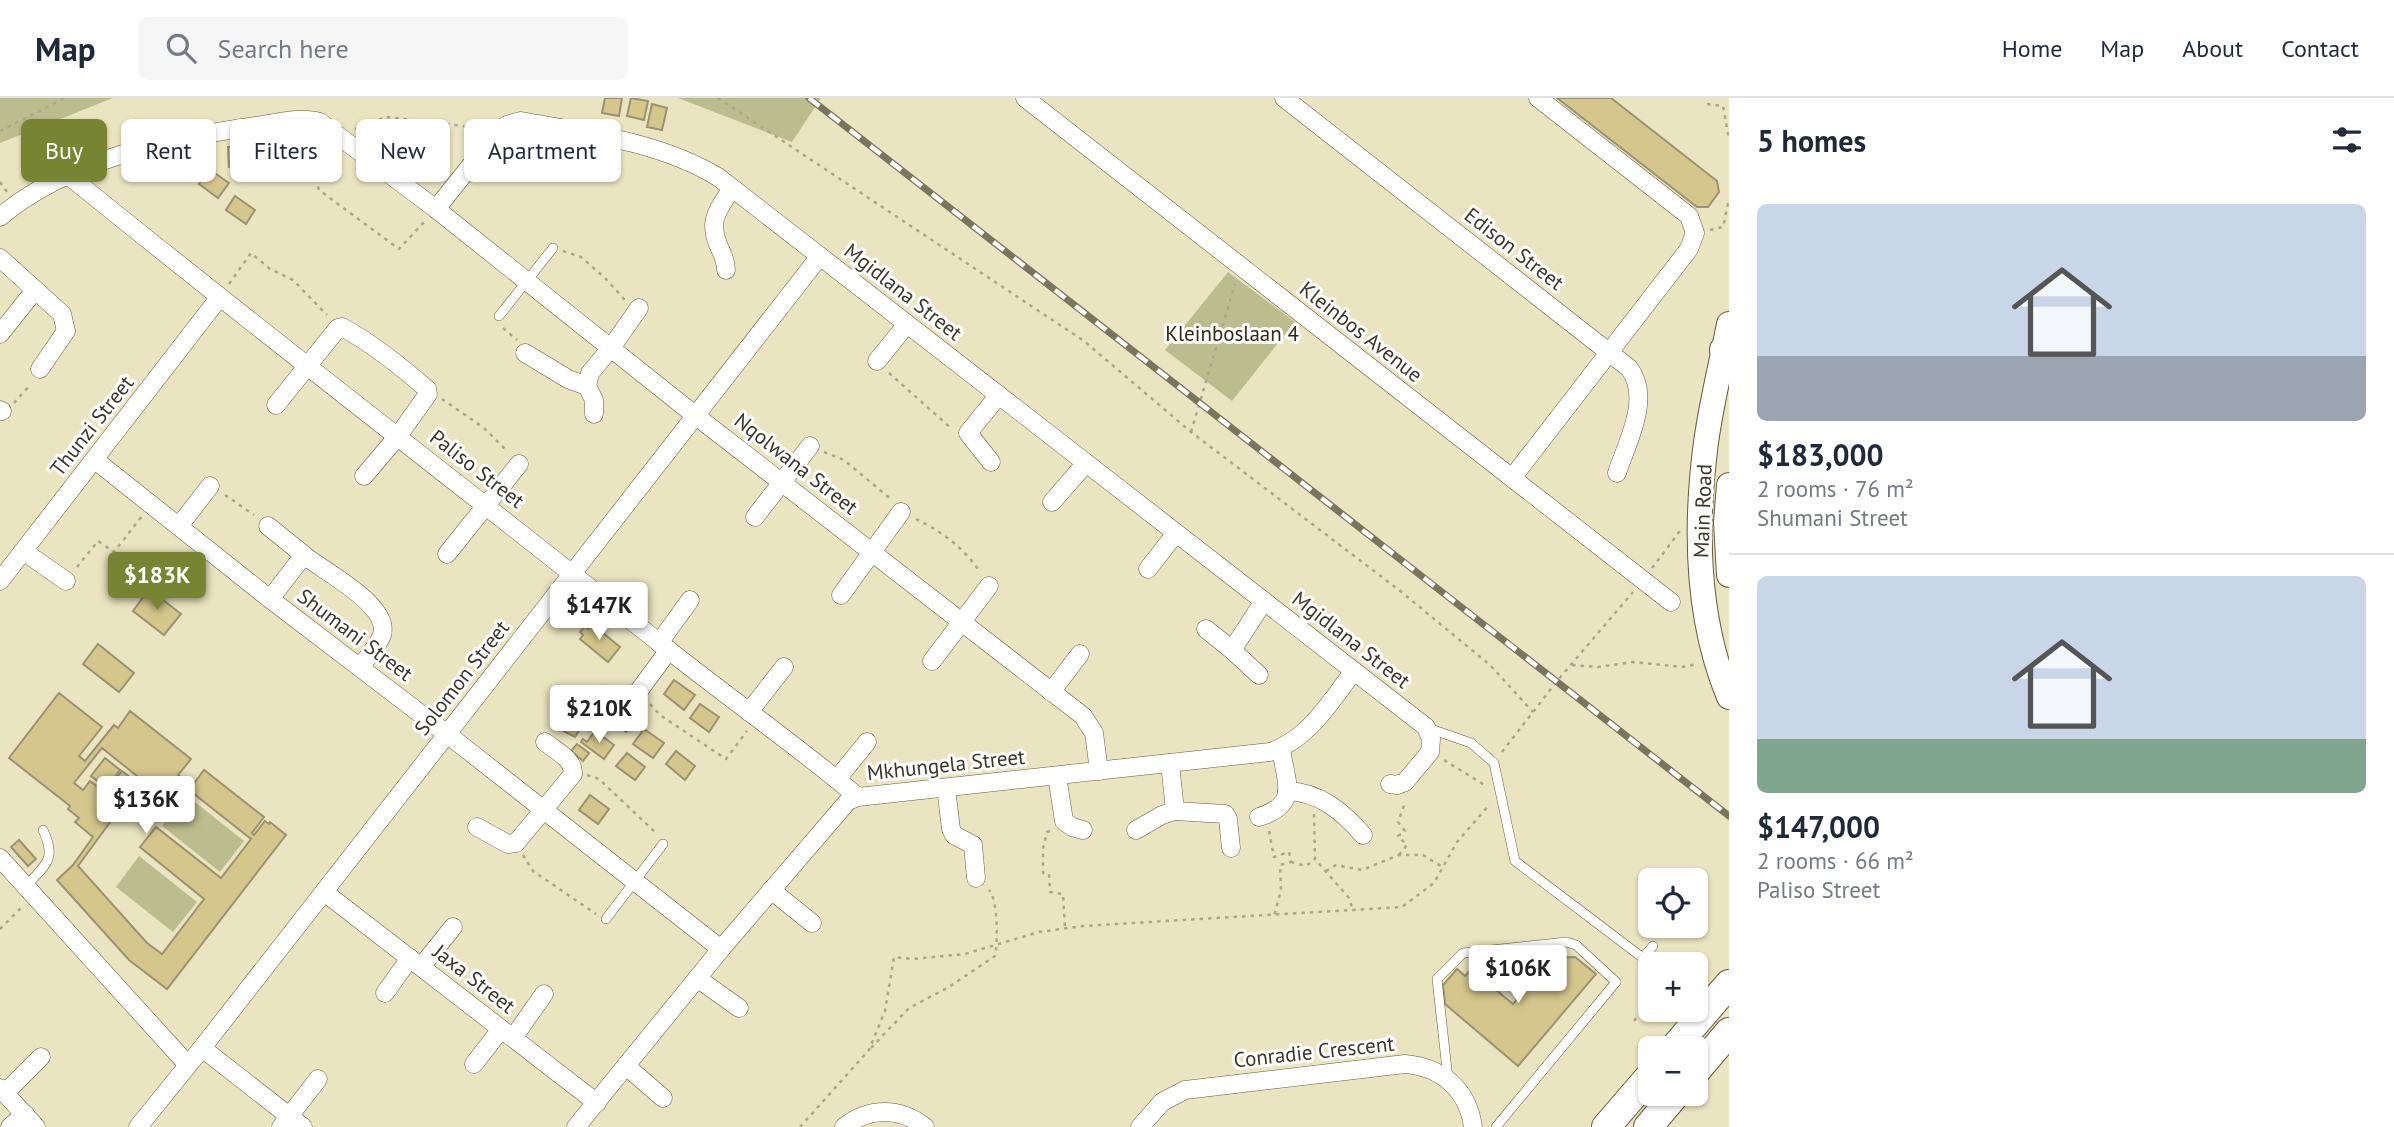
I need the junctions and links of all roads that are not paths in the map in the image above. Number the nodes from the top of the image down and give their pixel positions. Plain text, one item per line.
1 (1025, 98) edge
2 (1284, 98) edge
3 (1538, 98) edge
4 (107, 160) edge
5 (55, 182) edge
6 (76, 182) edge
7 (732, 188) junction
8 (436, 209) junction
9 (0, 217) edge
10 (553, 248) road end
11 (820, 256) junction
12 (0, 258) edge
13 (726, 270) dead end
14 (526, 279) junction
15 (35, 290) junction
16 (219, 298) junction
17 (639, 308) road end
18 (499, 316) road end
19 (908, 324) junction
20 (0, 334) edge
21 (1727, 342) edge
22 (611, 348) junction
23 (1610, 352) junction
24 (525, 353) road end
25 (877, 361) road end
26 (307, 366) junction
27 (40, 369) road end
28 (587, 386) junction
29 (999, 395) junction
30 (276, 405) dead end
31 (594, 414) dead end
32 (696, 416) junction
33 (398, 436) junction
34 (810, 446) road end
35 (95, 460) junction
36 (991, 462) dead end
37 (1086, 463) junction
38 (519, 464) road end
39 (1617, 473) dead end
40 (364, 476) dead end
41 (1512, 478) junction
42 (781, 482) junction
43 (1729, 485) edge
44 (210, 486) road end
45 (1052, 502) dead end
46 (486, 504) junction
47 (901, 512) road end
48 (755, 517) dead end
49 (179, 526) junction
50 (268, 526) road end
51 (1176, 533) junction
52 (23, 551) junction
53 (872, 552) junction
54 (447, 554) dead end
55 (304, 555) junction
56 (1147, 569) dead end
57 (573, 573) junction
58 (1729, 575) edge
59 (0, 581) edge
60 (66, 581) road end
61 (989, 586) road end
62 (841, 595) dead end
63 (270, 599) junction
64 (690, 600) dead end
65 (1264, 601) junction
66 (1671, 602) dead end
67 (962, 622) junction
68 (1206, 629) dead end
69 (664, 647) junction
70 (1232, 650) junction
71 (1080, 654) dead end
72 (932, 661) dead end
73 (360, 667) junction
74 (784, 667) dead end
75 (1354, 671) junction
76 (1259, 675) dead end
77 (638, 692) road end
78 (1051, 692) junction
79 (1729, 697) edge
80 (753, 715) junction
81 (1426, 727) junction
82 (447, 734) junction
83 (545, 742) dead end
84 (867, 742) dead end
85 (1281, 748) junction
86 (1170, 763) junction
87 (1099, 771) junction
88 (1057, 776) junction
89 (837, 779) junction
90 (1393, 784) road end
91 (946, 788) junction
92 (1287, 791) junction
93 (858, 797) junction
94 (542, 809) junction
95 (1175, 811) junction
96 (1267, 814) road end
97 (477, 827) dead end
98 (1075, 827) road end
99 (1136, 830) dead end
100 (43, 831) dead end
101 (1363, 835) dead end
102 (663, 844) road end
103 (1231, 848) dead end
104 (0, 858) edge
105 (976, 878) road end
106 (635, 881) junction
107 (771, 890) junction
108 (324, 892) junction
109 (26, 894) junction
110 (606, 919) road end
111 (812, 923) dead end
112 (453, 927) dead end
113 (1653, 946) dead end
114 (721, 949) junction
115 (415, 963) junction
116 (697, 978) junction
117 (1729, 984) edge
118 (385, 993) dead end
119 (544, 994) dead end
120 (739, 1008) dead end
121 (1729, 1032) edge
122 (507, 1034) junction
123 (1684, 1036) edge
124 (202, 1048) junction
125 (41, 1057) dead end
126 (1708, 1057) edge
127 (187, 1064) junction
128 (474, 1064) dead end
129 (626, 1066) junction
130 (318, 1079) dead end
131 (1448, 1079) junction
132 (2, 1090) edge
133 (1638, 1090) edge
134 (663, 1098) dead end
135 (597, 1102) junction
136 (1666, 1106) edge
137 (30, 1121) edge
138 (291, 1123) edge
139 (10, 1127) edge
140 (138, 1127) edge
141 (576, 1127) edge
142 (845, 1127) edge
143 (925, 1127) edge
144 (1140, 1127) edge
145 (1474, 1127) edge
146 (1496, 1127) edge
147 (1606, 1127) edge
148 (1648, 1127) edge

1 - 41 street, Kleinbos Avenue
2 - 23 street, Edison Street
3 - 23 street
4 - 8 street
5 - 9 street
6 - 16 street, Paliso Street
7 - 8 street, Mgidlana Street
7 - 11 street, Mgidlana Street
7 - 13 street
8 - 14 street, Nqolwana Street
10 - 14 lane
11 - 19 street, Mgidlana Street
11 - 32 street, Solomon Street
12 - 15 street
14 - 18 lane
14 - 22 street, Nqolwana Street
15 - 20 street
15 - 27 street
16 - 26 street, Paliso Street
16 - 35 street, Thunzi Street
17 - 22 street
19 - 25 street
19 - 29 street, Mgidlana Street
21 - 79 main road, Main Road
22 - 28 street
22 - 32 street, Nqolwana Street
23 - 39 street, Edison Street
23 - 41 street
24 - 28 street
26 - 30 street
26 - 33 street, Paliso Street
26 - 33 street
28 - 31 street
29 - 36 street
29 - 37 street, Mgidlana Street
32 - 42 street, Nqolwana Street
32 - 57 street, Solomon Street
33 - 40 street
33 - 46 street, Paliso Street
34 - 42 street
35 - 49 street, Shumani Street
35 - 52 street, Thunzi Street
37 - 45 street
37 - 51 street, Mgidlana Street
38 - 46 street
41 - 66 street, Kleinbos Avenue
42 - 48 street
42 - 53 street, Nqolwana Street
43 - 58 main road, Main Road
44 - 49 street
46 - 54 street
46 - 57 street, Paliso Street
47 - 53 street
49 - 63 street, Shumani Street
50 - 55 street
51 - 56 street
51 - 65 street, Mgidlana Street
52 - 59 street, Thunzi Street
52 - 60 street
53 - 62 street
53 - 67 street, Nqolwana Street
55 - 63 street
55 - 73 street
57 - 69 street, Paliso Street
57 - 82 street, Solomon Street
61 - 67 street
63 - 73 street, Shumani Street
64 - 69 street
65 - 70 street
65 - 75 street, Mgidlana Street
67 - 72 street
67 - 78 street, Nqolwana Street
68 - 70 street
69 - 77 street
69 - 80 street, Paliso Street
70 - 76 street
71 - 78 street
73 - 82 street, Shumani Street
74 - 80 street
75 - 81 street, Mgidlana Street
75 - 85 street, Mkhungela Street
78 - 87 street, Nqolwana Street
80 - 89 street, Paliso Street
81 - 90 street
81 - 113 lane, Mgidlana Street
82 - 94 street, Shumani Street
82 - 108 street, Solomon Street
83 - 94 street
84 - 89 street
85 - 86 street, Mkhungela Street
85 - 92 street
86 - 87 street, Mkhungela Street
86 - 95 street
87 - 88 street, Mkhungela Street
88 - 91 street, Mkhungela Street
88 - 98 street
89 - 93 street, Paliso Street
91 - 93 street, Mkhungela Street
91 - 105 street
92 - 96 street
92 - 101 street
93 - 107 street, Mkhungela Street
94 - 97 street
94 - 106 street, Shumani Street
95 - 99 street
95 - 103 street
100 - 109 lane
102 - 106 lane
104 - 109 street
106 - 110 lane
106 - 114 street, Shumani Street
107 - 111 street
107 - 114 street, Mkhungela Street
108 - 115 street, Jaxa Street
108 - 124 street, Solomon Street
109 - 127 street
112 - 115 street
114 - 116 street, Mkhungela Street
115 - 118 street
115 - 122 street, Jaxa Street
116 - 120 street
116 - 129 street, Mkhungela Street
117 - 123 highway
119 - 122 street
121 - 126 highway
122 - 128 street
122 - 135 street, Jaxa Street
124 - 127 street, Solomon Street
124 - 138 street
125 - 132 street
127 - 140 street, Solomon Street
129 - 134 street
129 - 135 street, Mkhungela Street
130 - 138 street
131 - 144 street, Conradie Crescent
131 - 145 street
131 - 146 lane
132 - 137 street
133 - 147 highway
135 - 141 street, Mkhungela Street
136 - 148 highway
137 - 139 street
142 - 143 street

